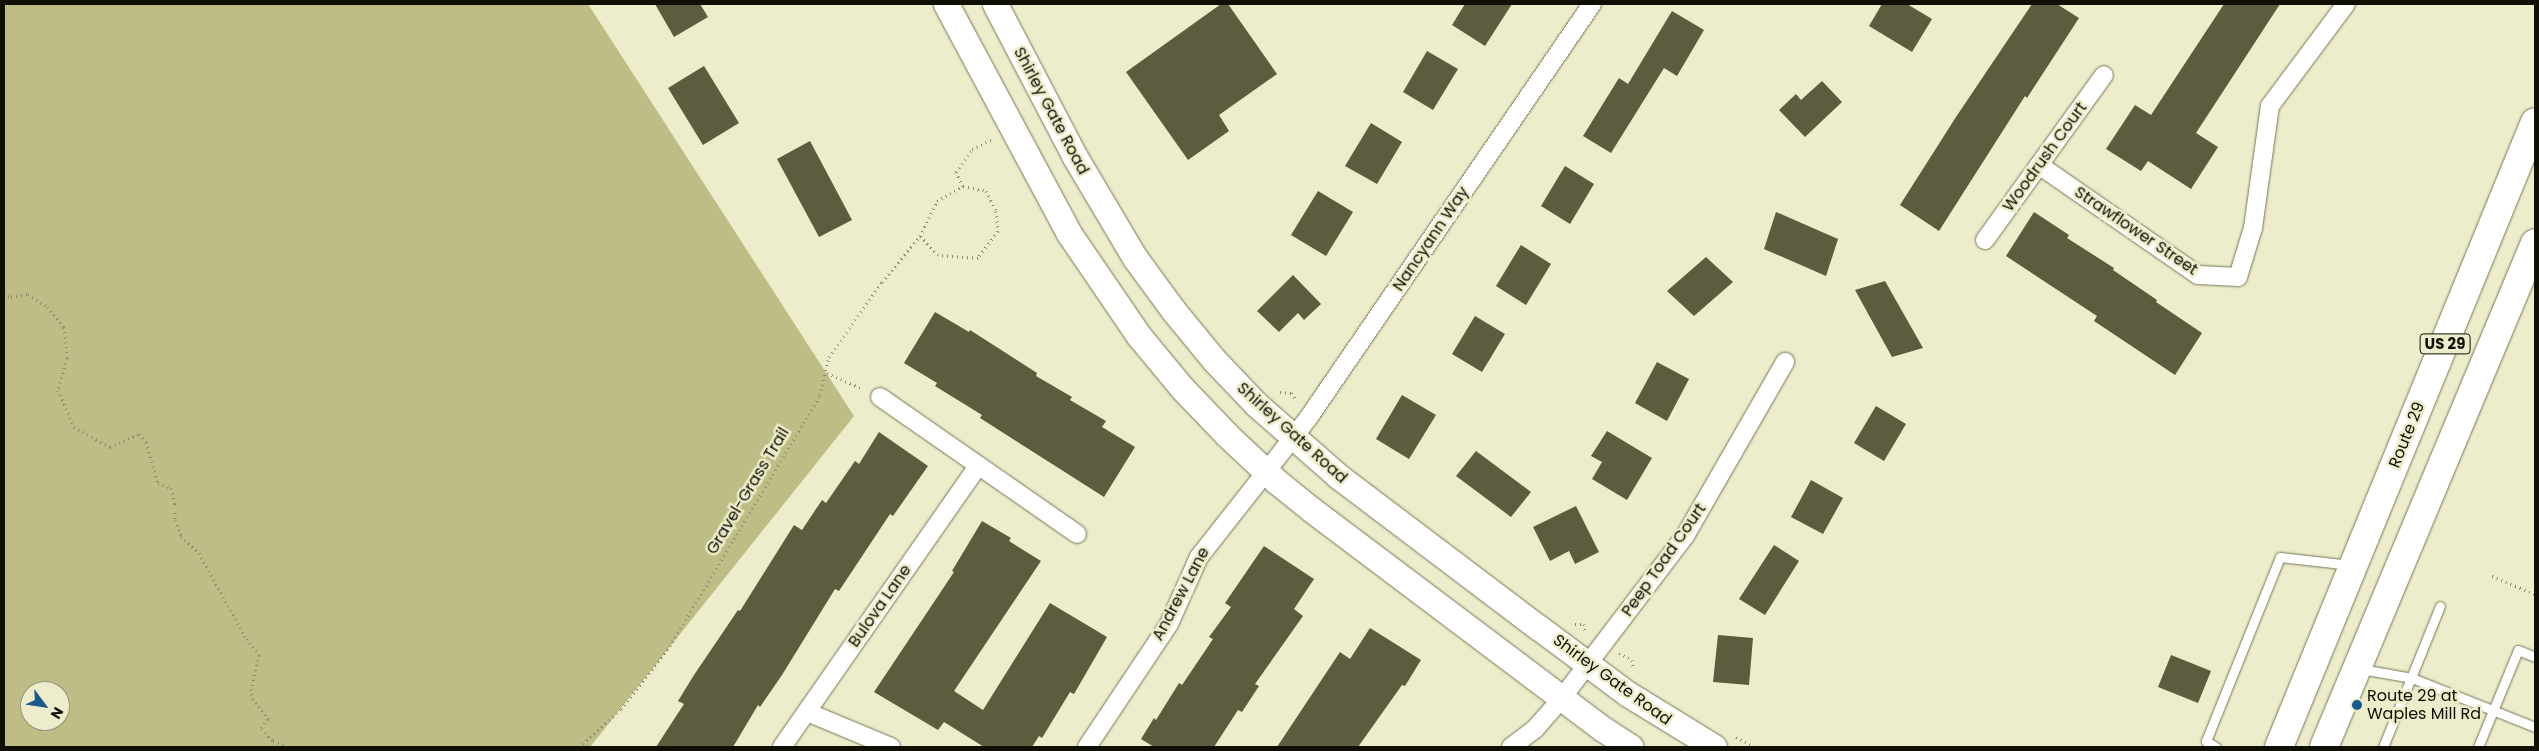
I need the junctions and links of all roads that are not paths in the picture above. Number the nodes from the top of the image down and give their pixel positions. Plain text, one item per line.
1 (946, 4) edge
2 (994, 4) edge
3 (1592, 4) edge
4 (2346, 4) edge
5 (2104, 75) dead end
6 (2535, 122) edge
7 (2039, 165) junction
8 (1985, 240) dead end
9 (2535, 243) edge
10 (1785, 362) dead end
11 (880, 397) road end
12 (1293, 438) junction
13 (978, 466) junction
14 (1266, 472) junction
15 (1077, 534) dead end
16 (2354, 565) junction
17 (2440, 606) dead end
18 (1596, 654) junction
19 (2535, 657) edge
20 (2356, 669) junction
21 (2412, 678) junction
22 (1562, 698) junction
23 (2493, 709) junction
24 (807, 712) junction
25 (2535, 727) edge
26 (1723, 741) edge
27 (782, 747) edge
28 (891, 747) edge
29 (1087, 747) edge
30 (1511, 747) edge
31 (1631, 747) edge
32 (2216, 747) edge
33 (2279, 747) edge
34 (2324, 747) edge
35 (2383, 747) edge
36 (2478, 747) edge

1 - 14 main road
2 - 12 main road, Shirley Gate Road
3 - 12 street, Nancyann Way
4 - 7 street, Strawflower Street
5 - 7 street, Woodrush Court
6 - 16 main road, Route 29 / US 29
7 - 8 street, Woodrush Court
9 - 20 main road, US 29
10 - 18 street, Peep Toad Court
11 - 13 street
12 - 14 street, Nancyann Way
12 - 18 main road, Shirley Gate Road
13 - 15 street
13 - 24 street, Bulova Lane
14 - 22 main road
14 - 29 street, Andrew Lane
16 - 32 lane
16 - 33 main road, Route 29 / US 29
17 - 21 lane
18 - 22 street, Peep Toad Court
18 - 26 main road, Shirley Gate Road
19 - 23 lane
20 - 21 lane
20 - 34 main road, US 29
21 - 23 lane
21 - 35 lane
22 - 30 street, Peep Toad Court
22 - 31 main road
23 - 25 lane
23 - 36 lane
24 - 27 street, Bulova Lane
24 - 28 street

